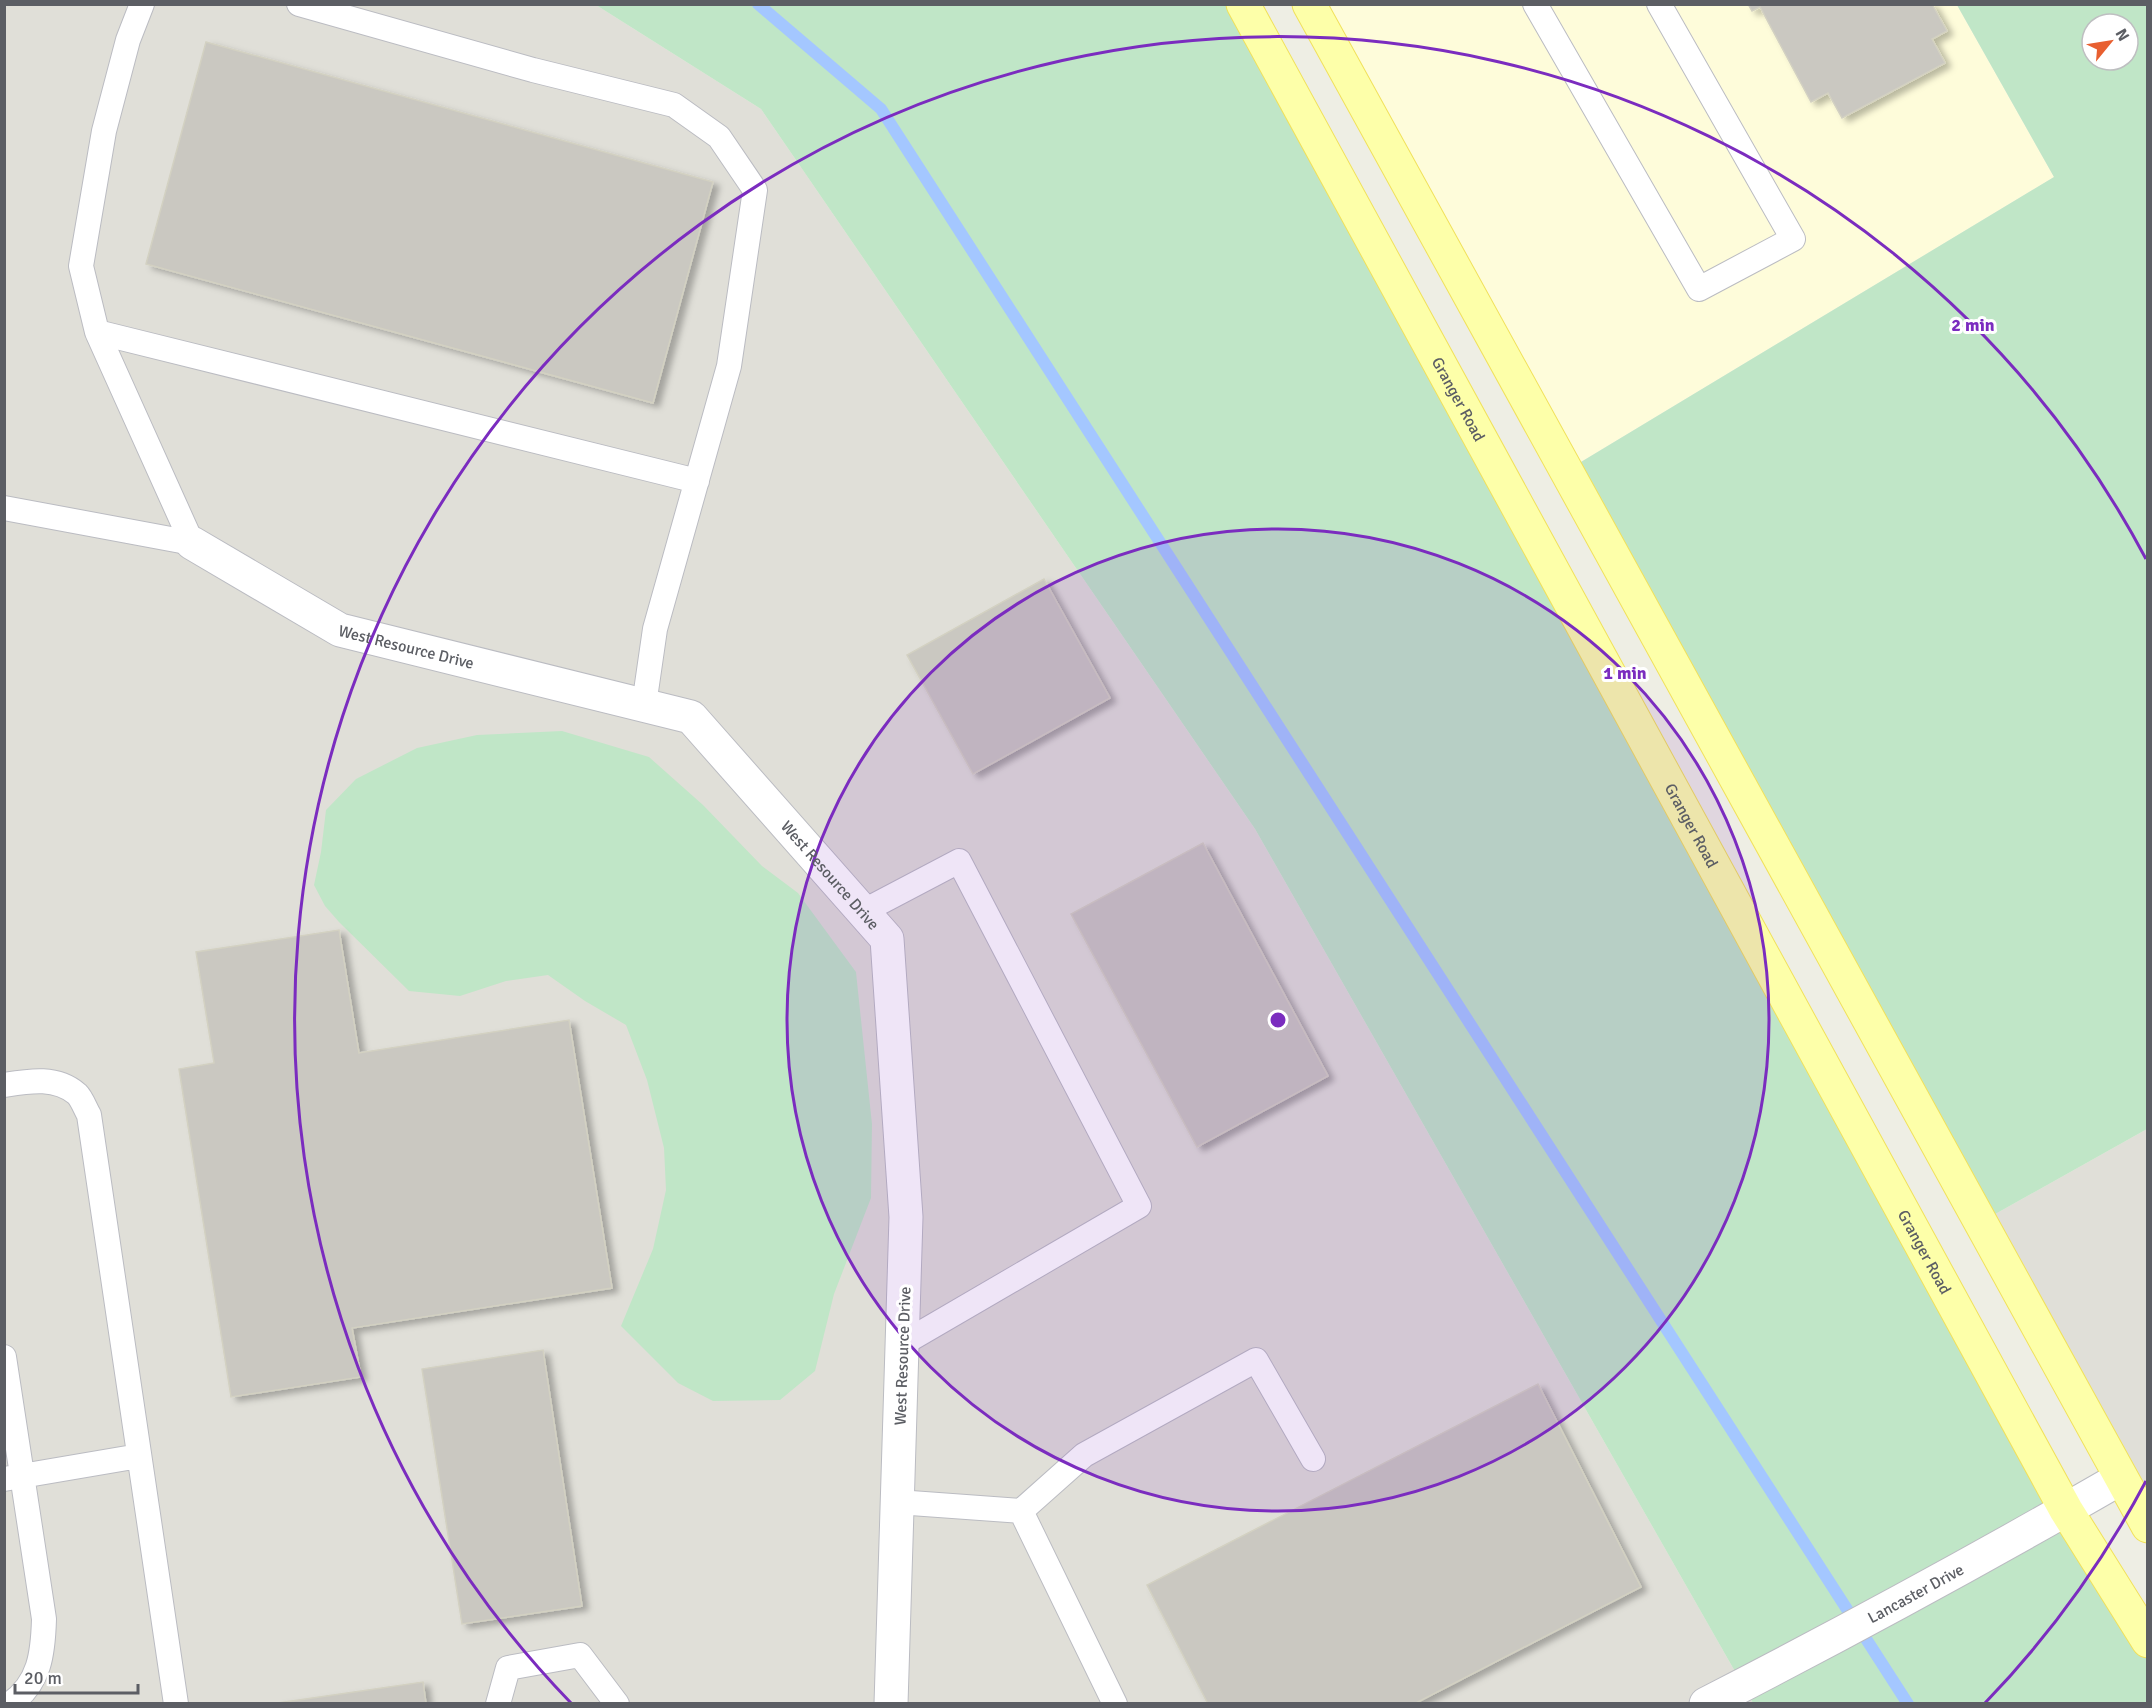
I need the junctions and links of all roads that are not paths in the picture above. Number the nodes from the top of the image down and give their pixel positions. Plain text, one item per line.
1 (142, 4) edge
2 (298, 4) edge
3 (1243, 4) edge
4 (1309, 4) edge
5 (1535, 4) edge
6 (1659, 4) edge
7 (97, 332) junction
8 (697, 481) junction
9 (4, 508) edge
10 (192, 543) junction
11 (644, 705) junction
12 (862, 912) junction
13 (4, 1085) edge
14 (902, 1344) junction
15 (4, 1357) edge
16 (139, 1456) junction
17 (1313, 1459) dead end
18 (14, 1477) edge
19 (2121, 1478) junction
20 (897, 1502) junction
21 (2066, 1510) junction
22 (1021, 1511) junction
23 (2148, 1526) edge
24 (2148, 1641) edge
25 (10, 1704) edge
26 (176, 1704) edge
27 (498, 1704) edge
28 (617, 1704) edge
29 (891, 1704) edge
30 (1115, 1704) edge
31 (1706, 1704) edge

1 - 7 lane
2 - 8 lane
3 - 21 main road, Granger Road
4 - 19 main road
5 - 6 lane
7 - 8 lane
7 - 10 lane
8 - 11 lane
9 - 10 lane
10 - 11 street, West Resource Drive
11 - 12 street, West Resource Drive
12 - 14 street, West Resource Drive
12 - 14 lane
13 - 16 lane
14 - 20 street, West Resource Drive
15 - 18 lane
16 - 18 lane
16 - 26 lane
17 - 22 lane
18 - 25 lane
19 - 21 street, Lancaster Drive
19 - 23 main road
20 - 22 lane
20 - 29 street, West Resource Drive
21 - 24 main road, Granger Road
21 - 31 street, Lancaster Drive
22 - 30 lane
27 - 28 lane

